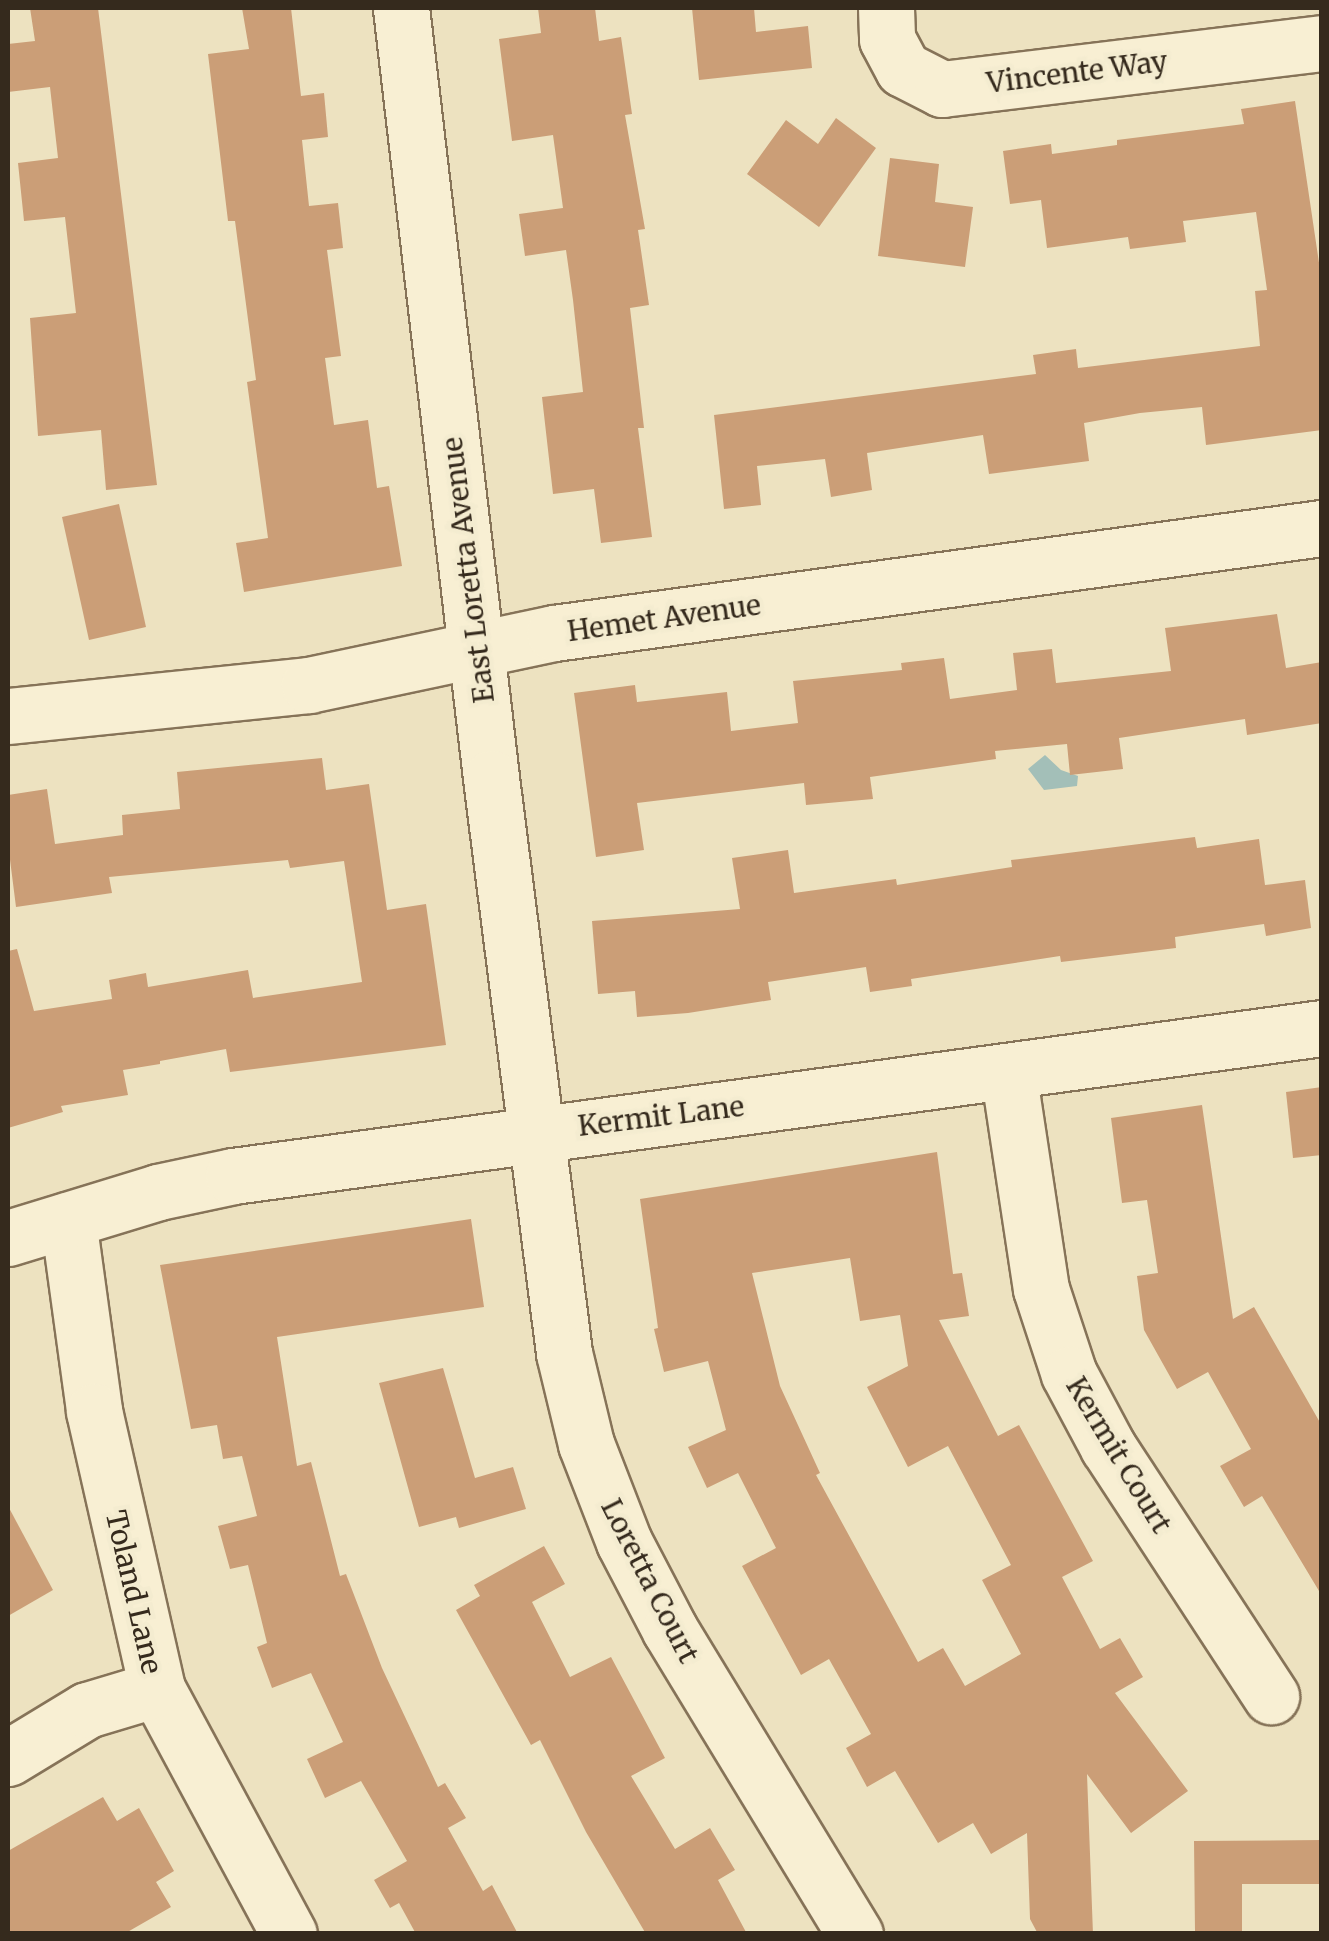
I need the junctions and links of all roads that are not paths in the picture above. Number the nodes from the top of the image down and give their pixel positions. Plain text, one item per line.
1 (401, 8) edge
2 (886, 8) edge
3 (1322, 43) edge
4 (1322, 528) edge
5 (478, 649) junction
6 (8, 716) edge
7 (1322, 1028) edge
8 (1008, 1071) junction
9 (537, 1132) junction
10 (68, 1220) junction
11 (8, 1238) edge
12 (157, 1688) junction
13 (1271, 1696) dead end
14 (8, 1758) edge
15 (289, 1934) edge
16 (855, 1934) edge

1 - 5 street, East Loretta Avenue
2 - 3 street, Vincente Way
4 - 5 street, Hemet Avenue
5 - 6 street, Hemet Avenue
5 - 9 street, East Loretta Avenue
7 - 8 street, Kermit Lane
8 - 9 street, Kermit Lane
8 - 13 street, Kermit Court
9 - 10 street, Kermit Lane
9 - 16 street, Loretta Court
10 - 11 street, Kermit Lane
10 - 12 street, Toland Lane
12 - 14 street
12 - 15 street, Toland Lane

